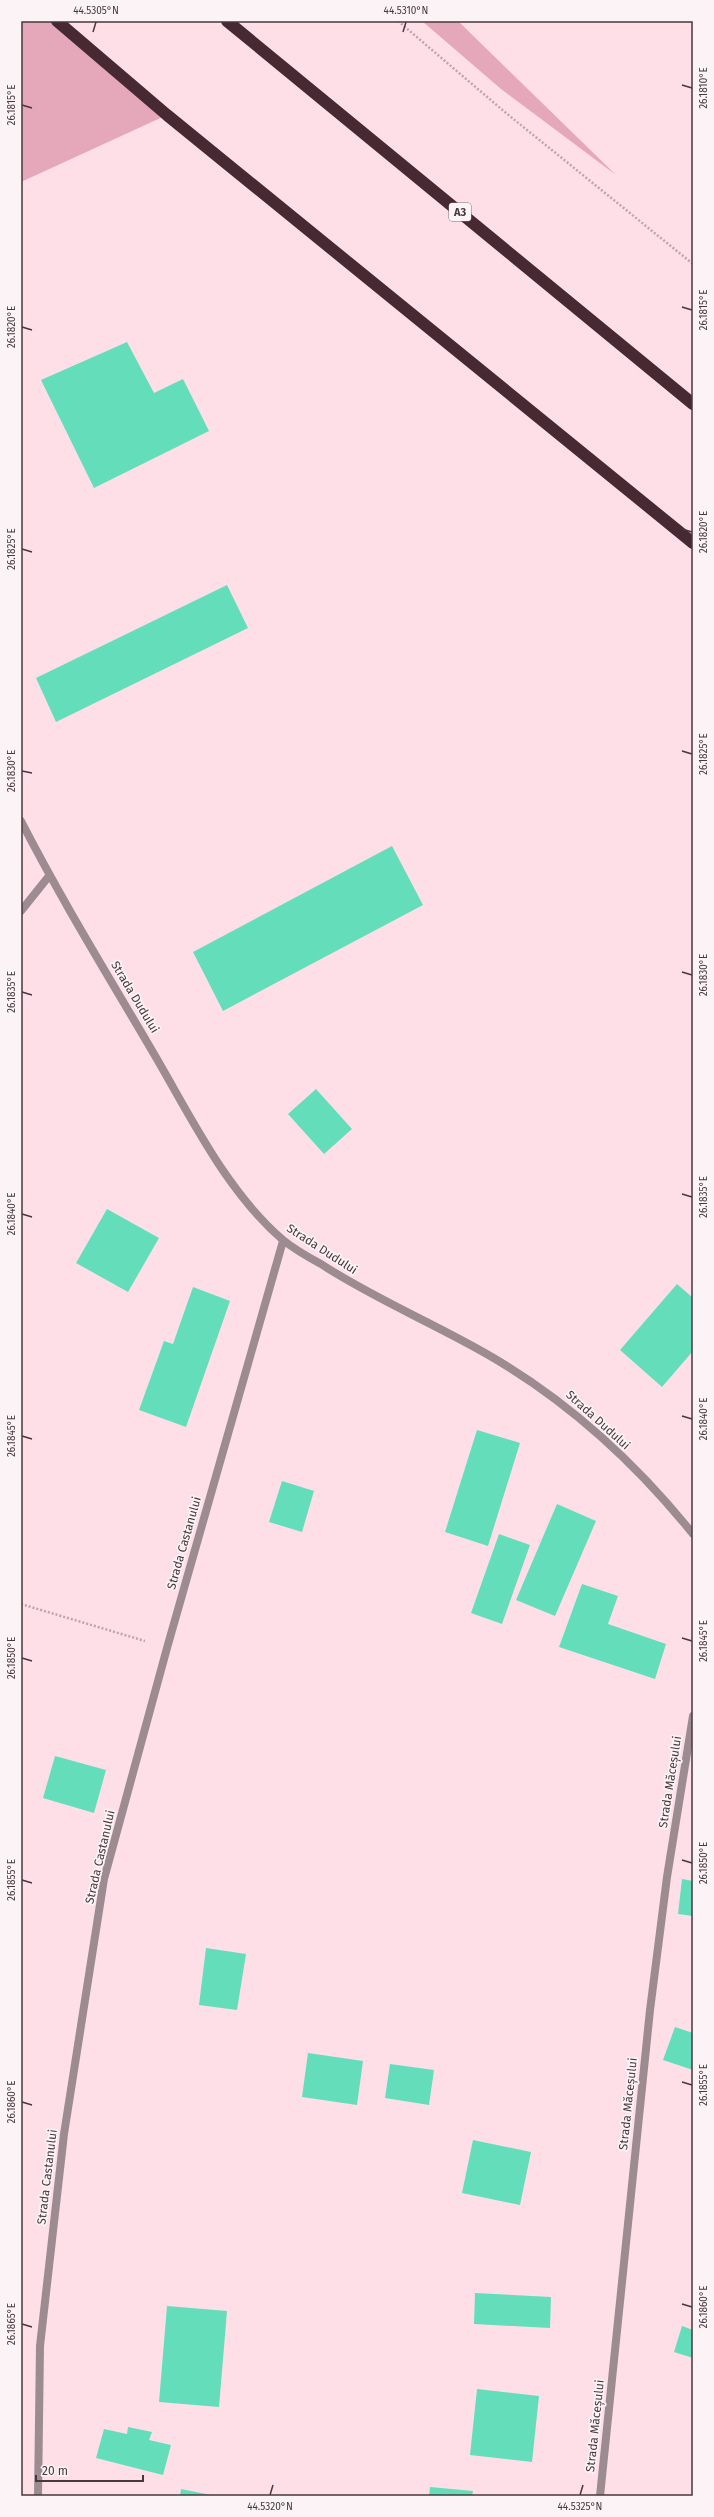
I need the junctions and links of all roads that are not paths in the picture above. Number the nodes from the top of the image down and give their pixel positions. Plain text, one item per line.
1 (57, 21) edge
2 (227, 21) edge
3 (693, 404) edge
4 (693, 543) edge
5 (21, 821) edge
6 (49, 876) junction
7 (21, 911) edge
8 (283, 1240) junction
9 (693, 1534) edge
10 (693, 1716) edge
11 (38, 2496) edge
12 (600, 2496) edge

1 - 4 highway
2 - 3 highway, A3
5 - 6 street, Strada Dudului
6 - 7 street
6 - 8 street, Strada Dudului
8 - 9 street, Strada Dudului
8 - 11 street, Strada Castanului
10 - 12 street, Strada Măceșului

